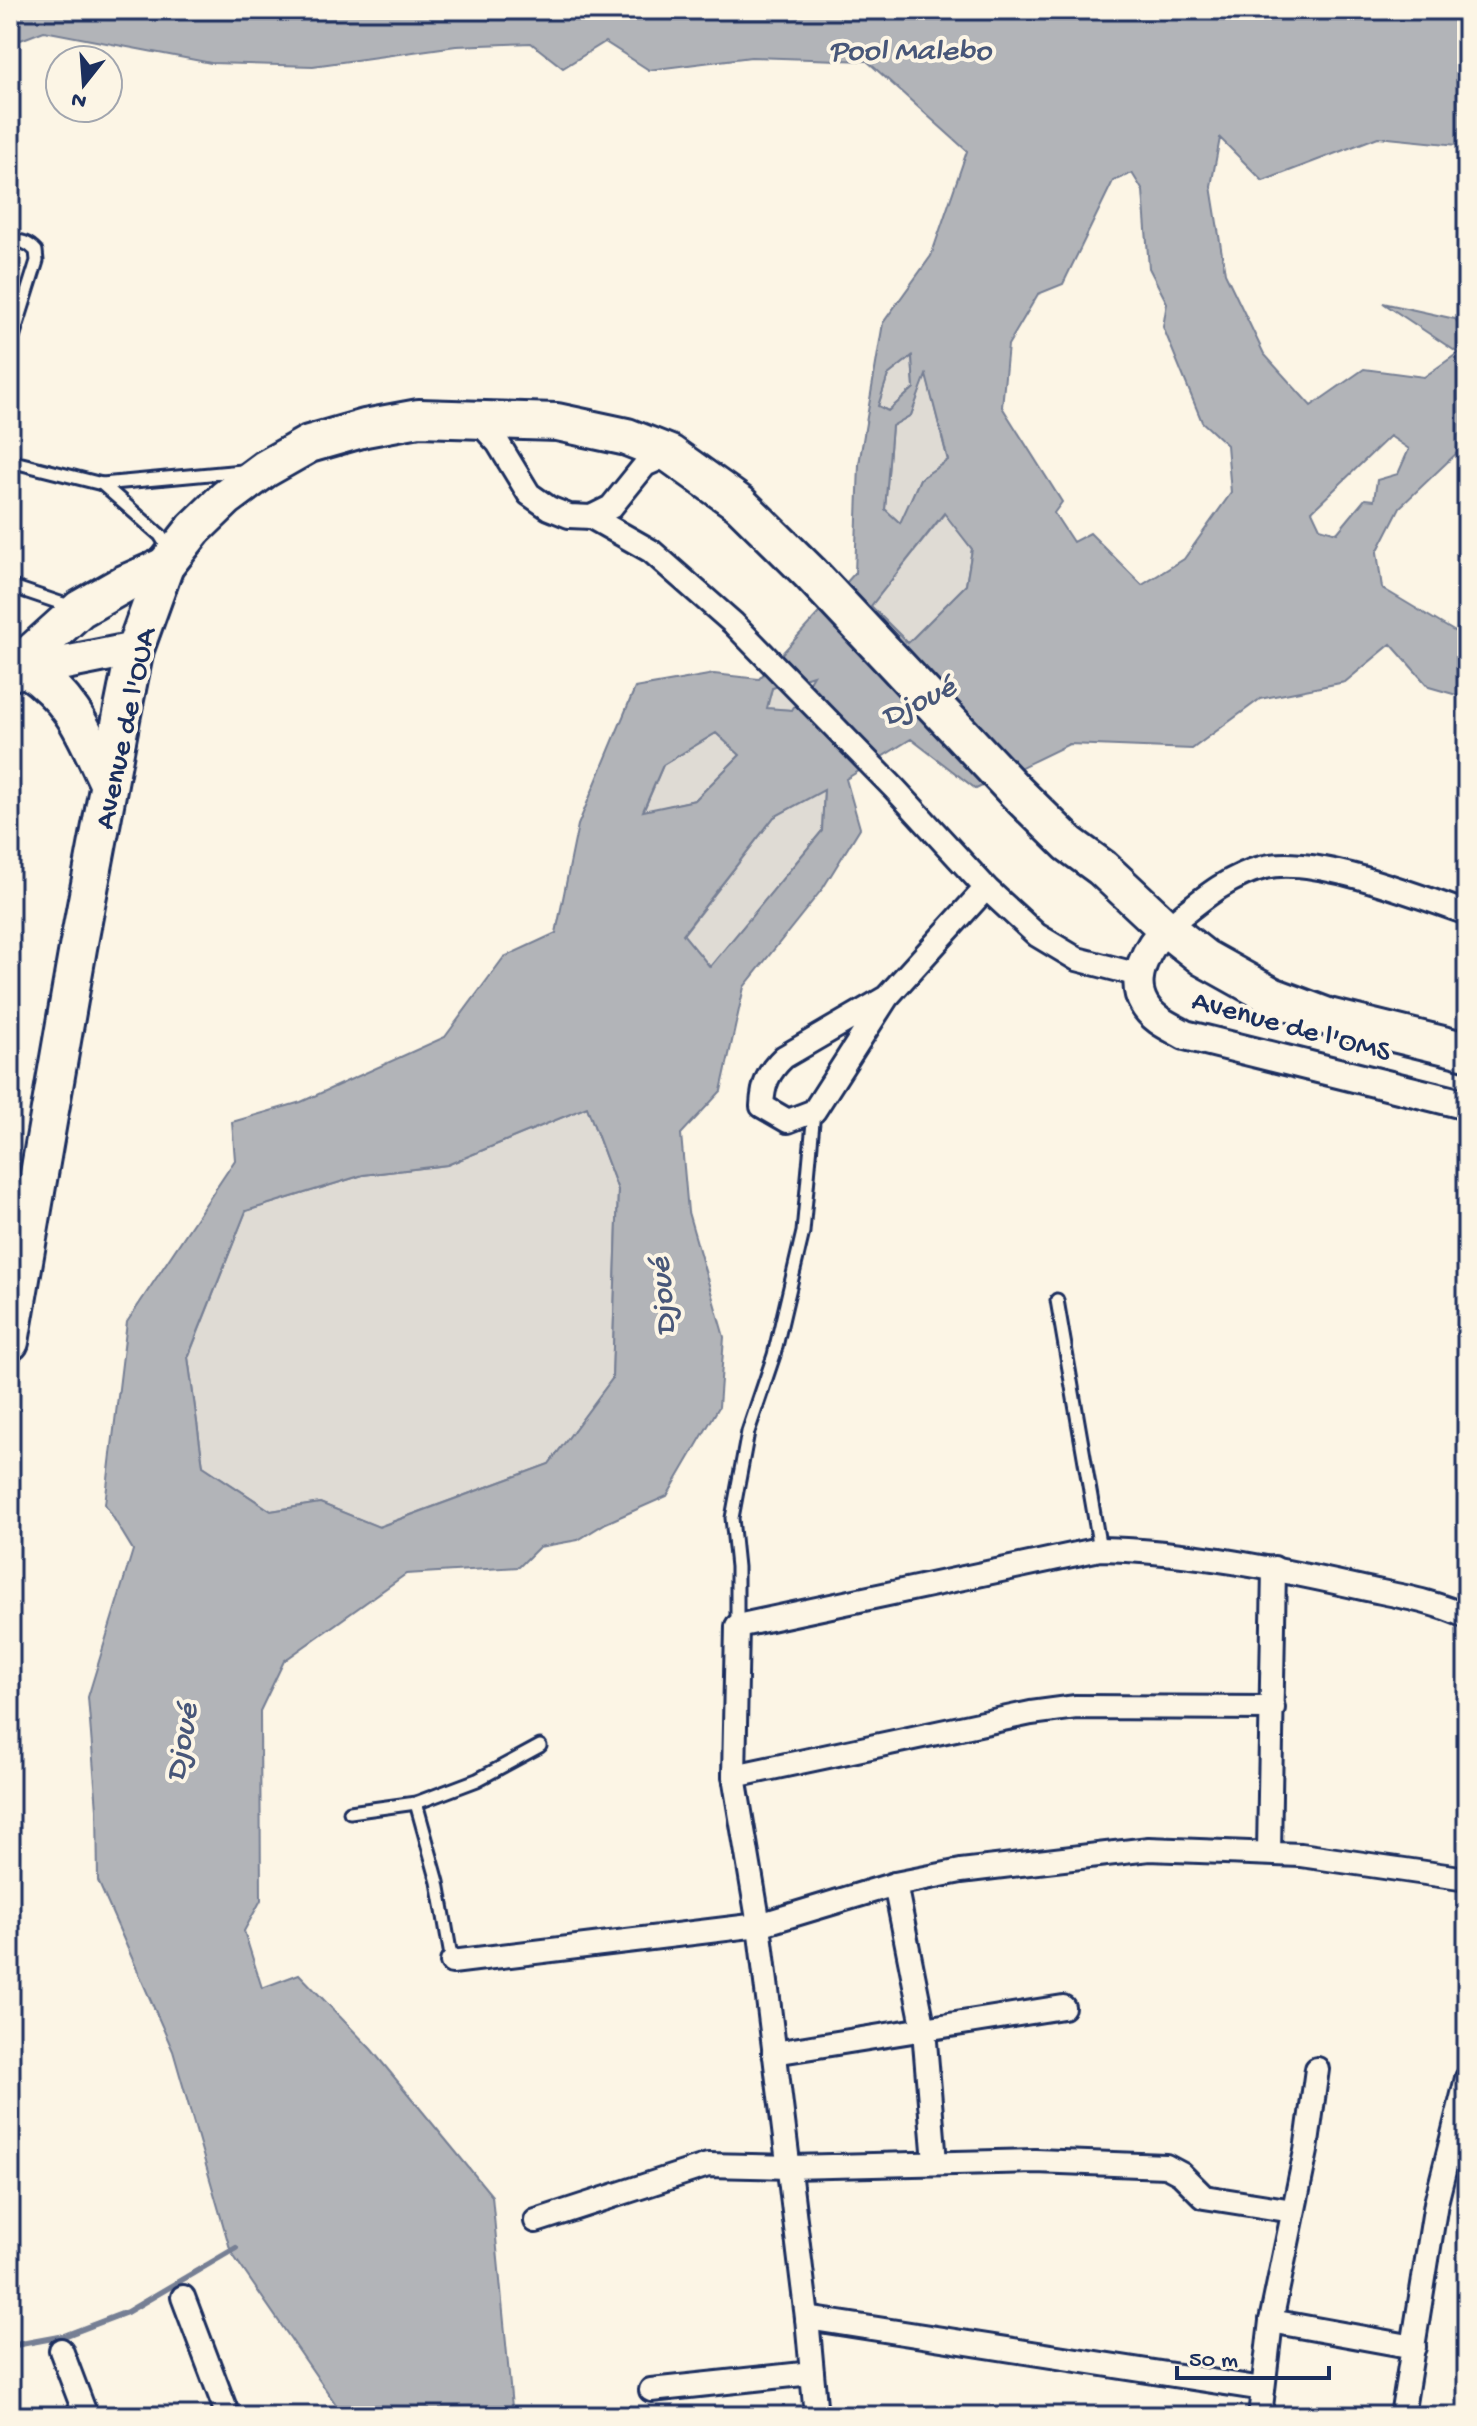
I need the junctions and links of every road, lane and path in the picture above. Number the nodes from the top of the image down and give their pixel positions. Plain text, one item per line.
1 (10, 240) edge
2 (10, 347) edge
3 (476, 419) junction
4 (670, 454) junction
5 (10, 461) edge
6 (265, 469) junction
7 (102, 484) junction
8 (591, 517) junction
9 (169, 561) junction
10 (10, 586) edge
11 (80, 609) junction
12 (135, 649) junction
13 (16, 672) edge
14 (108, 783) junction
15 (986, 888) junction
16 (1467, 913) edge
17 (1159, 934) junction
18 (1139, 975) junction
19 (887, 997) junction
20 (1467, 1051) edge
21 (1467, 1072) edge
22 (1467, 1105) edge
23 (814, 1111) junction
24 (1057, 1300) dead end
25 (10, 1342) edge
26 (1100, 1549) junction
27 (1274, 1568) junction
28 (1467, 1617) edge
29 (737, 1626) junction
30 (1273, 1708) junction
31 (540, 1746) dead end
32 (734, 1776) junction
33 (416, 1803) junction
34 (350, 1812) dead end
35 (1269, 1852) junction
36 (1467, 1879) edge
37 (895, 1884) junction
38 (759, 1925) junction
39 (452, 1962) joint
40 (1063, 2007) dead end
41 (924, 2030) junction
42 (774, 2053) junction
43 (1317, 2069) dead end
44 (1467, 2078) edge
45 (935, 2162) junction
46 (790, 2167) junction
47 (1293, 2211) junction
48 (536, 2221) dead end
49 (183, 2297) dead end
50 (807, 2318) junction
51 (1271, 2321) junction
52 (1414, 2347) junction
53 (61, 2350) dead end
54 (812, 2373) junction
55 (1263, 2389) junction
56 (651, 2390) dead end
57 (86, 2416) edge
58 (228, 2416) edge
59 (816, 2416) edge
60 (1260, 2416) edge
61 (1402, 2416) edge

1 - 2 lane
3 - 4 main road, Avenue de l'OUA
3 - 6 main road, Avenue de l'OUA
3 - 8 street
4 - 8 street
4 - 17 main road, Avenue de l'OUA
5 - 7 lane
6 - 7 lane
6 - 9 main road, Avenue de l'OUA
7 - 9 lane
8 - 15 street
9 - 11 main road
9 - 12 main road, Avenue de l'OUA
10 - 11 lane
11 - 13 main road
12 - 13 main road
12 - 14 main road, Avenue de l'OUA
13 - 14 main road
14 - 25 main road, Avenue de l'OUA
15 - 18 street
15 - 19 street
16 - 17 street
17 - 18 street
17 - 20 main road
17 - 21 main road
18 - 22 street, Avenue de l'OMS
19 - 23 street
19 - 23 street
23 - 29 lane
24 - 26 lane
26 - 27 street
26 - 29 street
27 - 28 street
27 - 30 street
29 - 32 street
30 - 32 street
30 - 35 street
31 - 33 lane
32 - 38 street
33 - 34 lane
33 - 39 lane
35 - 36 street
35 - 37 street
37 - 38 street
37 - 41 street
38 - 39 street
38 - 42 street
40 - 41 street
41 - 42 street
41 - 45 street
42 - 46 street
43 - 47 street
44 - 52 street
45 - 46 street
45 - 47 street
46 - 48 street
46 - 50 street
47 - 51 street
49 - 58 street
50 - 54 street
50 - 55 street
51 - 52 street
51 - 55 street
52 - 61 street
53 - 57 street
54 - 56 street
54 - 59 street
55 - 60 street

